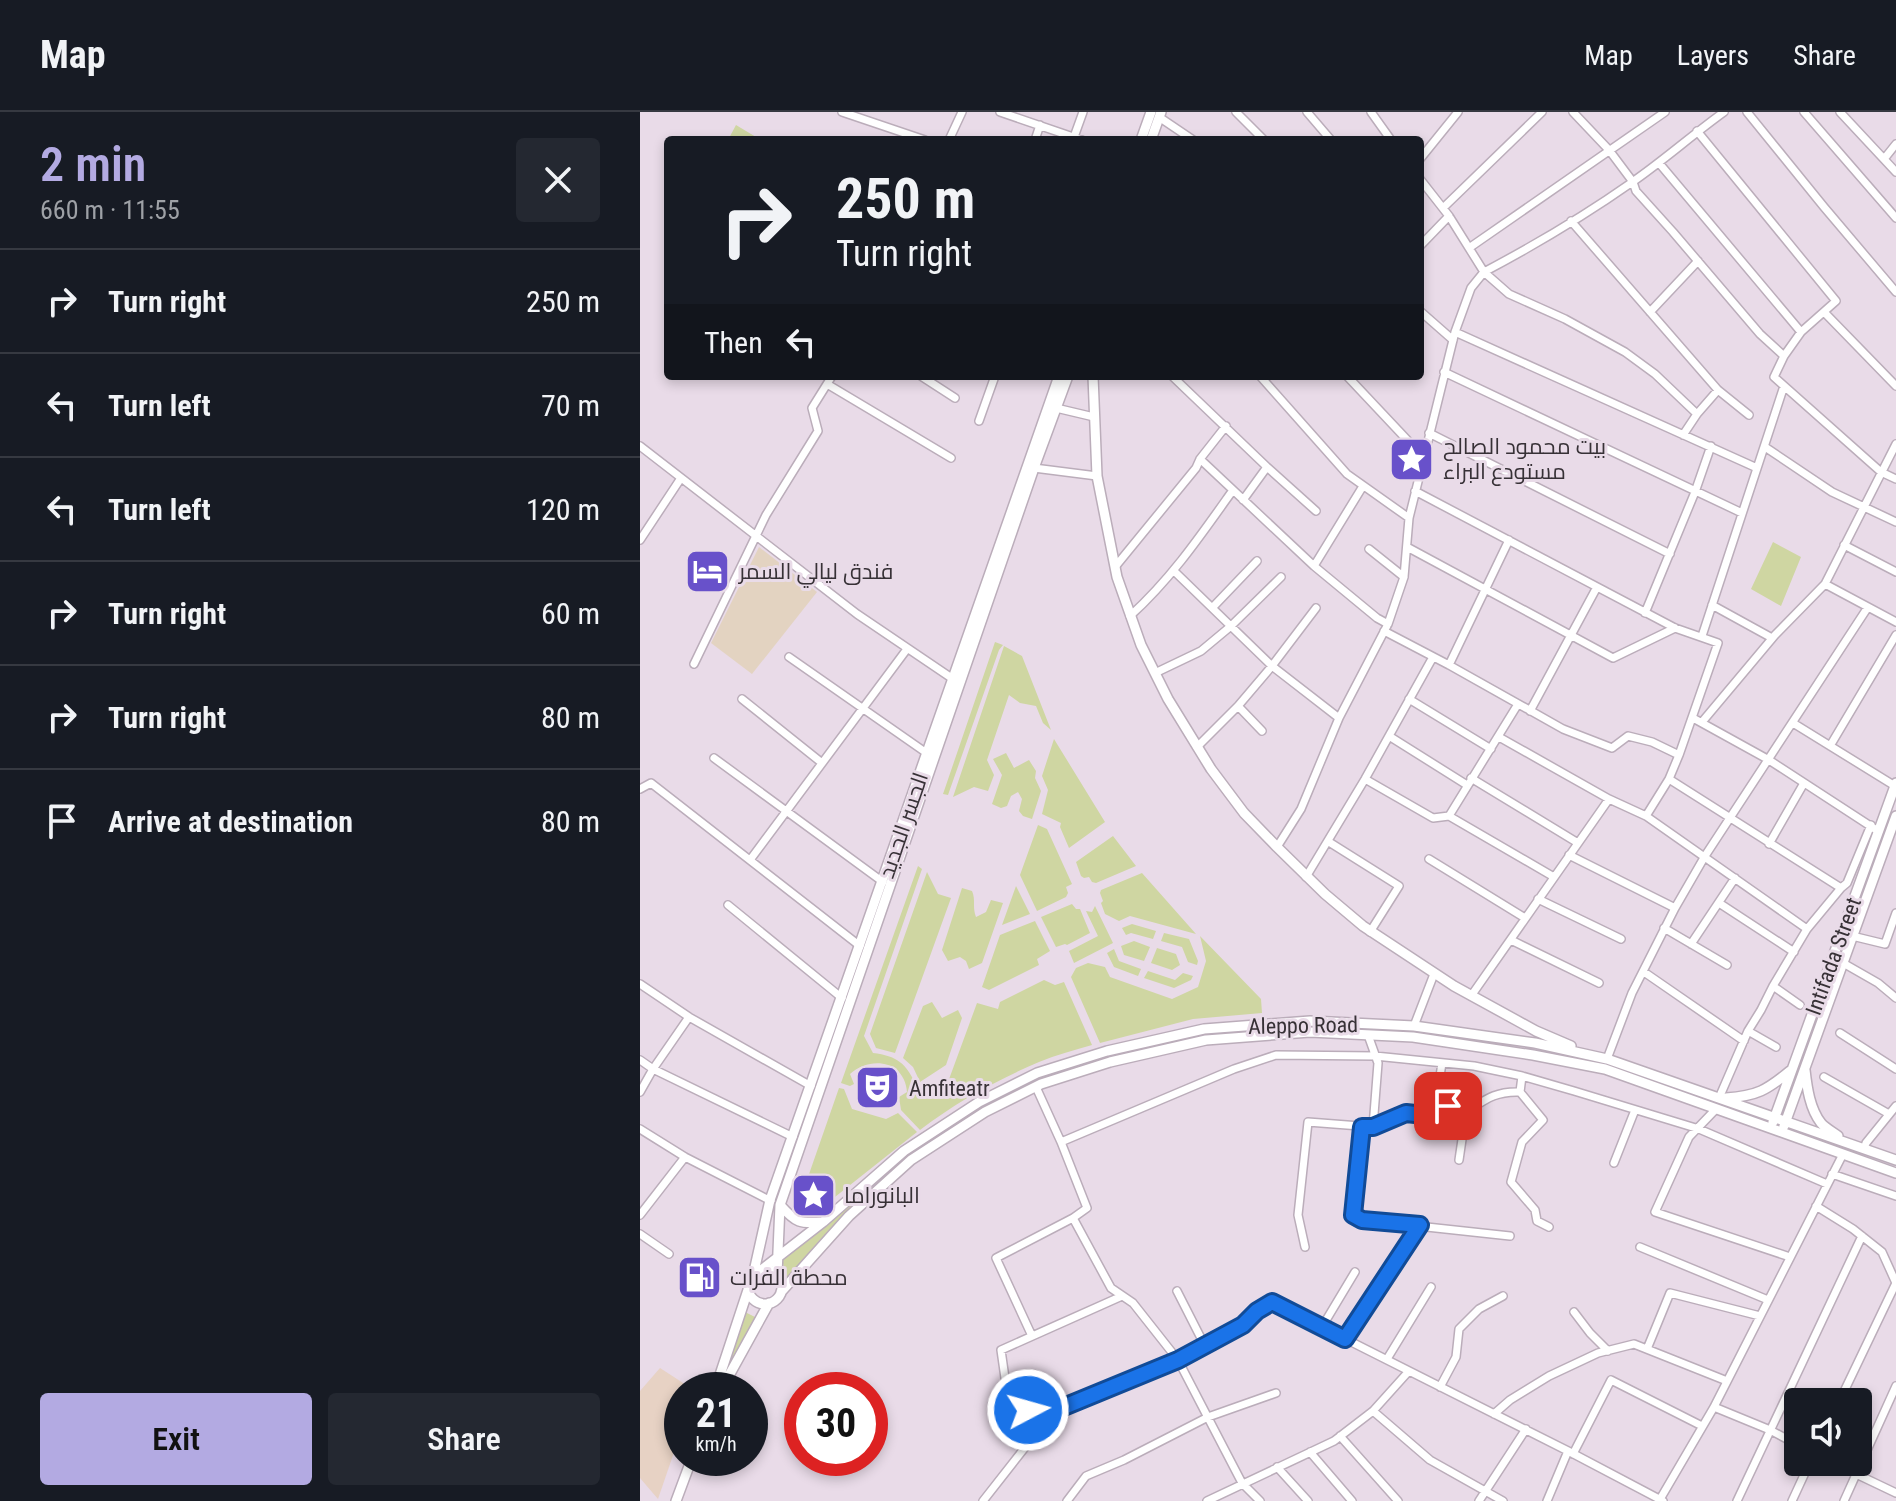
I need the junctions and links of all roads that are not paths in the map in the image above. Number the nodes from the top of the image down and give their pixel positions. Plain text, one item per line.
1 (842, 112) edge
2 (962, 112) edge
3 (1000, 112) edge
4 (1083, 112) edge
5 (1236, 112) edge
6 (1307, 112) edge
7 (1458, 112) edge
8 (1542, 112) edge
9 (1573, 112) edge
10 (1665, 112) edge
11 (1724, 112) edge
12 (1747, 112) edge
13 (1804, 112) edge
14 (1840, 112) edge
15 (1157, 114) edge
16 (1376, 114) edge
17 (1023, 115) edge
18 (1040, 125) junction
19 (1697, 131) junction
20 (913, 136) edge
21 (951, 136) edge
22 (1036, 136) edge
23 (1070, 136) edge
24 (1079, 136) edge
25 (1143, 136) edge
26 (1152, 136) edge
27 (1187, 136) edge
28 (1260, 136) edge
29 (1328, 136) edge
30 (1389, 136) edge
31 (1896, 144) edge
32 (1609, 150) junction
33 (1424, 154) edge
34 (1884, 159) junction
35 (1659, 163) junction
36 (1896, 172) edge
37 (1633, 182) junction
38 (1424, 184) edge
39 (1443, 208) junction
40 (1449, 216) junction
41 (1896, 218) edge
42 (1571, 221) junction
43 (1424, 242) edge
44 (1469, 248) junction
45 (1698, 261) junction
46 (1484, 272) junction
47 (1896, 292) edge
48 (1650, 312) junction
49 (1824, 312) junction
50 (1424, 314) edge
51 (1801, 332) junction
52 (1454, 336) junction
53 (1784, 356) junction
54 (1444, 372) junction
55 (830, 380) edge
56 (927, 380) edge
57 (994, 380) edge
58 (1058, 380) edge
59 (1066, 380) edge
60 (1093, 380) edge
61 (1176, 380) edge
62 (1264, 380) edge
63 (1351, 380) edge
64 (827, 384) junction
65 (1784, 386) junction
66 (1896, 386) edge
67 (1718, 390) junction
68 (955, 398) dead end
69 (1056, 408) junction
70 (1697, 414) junction
71 (1749, 415) dead end
72 (1094, 417) junction
73 (979, 421) dead end
74 (1226, 426) junction
75 (1429, 433) junction
76 (1683, 435) junction
77 (1896, 444) edge
78 (640, 446) edge
79 (1711, 446) junction
80 (1765, 447) junction
81 (1425, 450) junction
82 (951, 458) dead end
83 (1200, 459) junction
84 (1267, 467) junction
85 (1034, 468) junction
86 (1757, 468) junction
87 (1881, 472) junction
88 (1097, 476) junction
89 (681, 478) junction
90 (1896, 479) edge
91 (1363, 486) junction
92 (1233, 490) junction
93 (1415, 491) junction
94 (1695, 492) junction
95 (1243, 500) junction
96 (1864, 506) junction
97 (1316, 511) dead end
98 (1742, 513) junction
99 (1409, 518) junction
100 (1896, 522) edge
101 (757, 536) junction
102 (640, 540) edge
103 (1509, 540) junction
104 (1844, 545) junction
105 (1407, 547) junction
106 (1369, 549) dead end
107 (1670, 554) junction
108 (1257, 561) dead end
109 (1314, 566) junction
110 (1115, 567) junction
111 (1174, 571) junction
112 (1896, 572) edge
113 (1281, 577) dead end
114 (1404, 577) junction
115 (1825, 584) junction
116 (1597, 587) junction
117 (1486, 588) junction
118 (1712, 605) junction
119 (1213, 607) junction
120 (1868, 607) junction
121 (1316, 608) dead end
122 (1645, 613) junction
123 (1130, 616) junction
124 (1896, 622) edge
125 (1231, 626) junction
126 (1386, 628) junction
127 (1675, 628) junction
128 (1896, 635) edge
129 (1702, 636) junction
130 (1571, 637) junction
131 (1772, 638) junction
132 (907, 649) junction
133 (789, 657) dead end
134 (1433, 657) junction
135 (694, 664) dead end
136 (1449, 665) junction
137 (1272, 666) junction
138 (1155, 673) junction
139 (953, 679) junction
140 (742, 699) dead end
141 (1409, 699) junction
142 (1518, 704) junction
143 (1238, 706) junction
144 (863, 709) junction
145 (1530, 711) junction
146 (1339, 718) junction
147 (1693, 718) junction
148 (1702, 722) junction
149 (1793, 723) junction
150 (1262, 731) dead end
151 (1389, 736) junction
152 (1499, 737) junction
153 (1830, 746) junction
154 (1197, 747) junction
155 (1491, 749) junction
156 (928, 754) junction
157 (1679, 755) junction
158 (714, 758) dead end
159 (1769, 760) junction
160 (822, 763) junction
161 (1365, 779) junction
162 (1669, 779) junction
163 (1469, 781) junction
164 (1804, 783) junction
165 (1895, 784) edge
166 (640, 789) edge
167 (1609, 799) junction
168 (787, 811) junction
169 (1893, 812) edge
170 (1449, 816) junction
171 (1646, 816) junction
172 (1730, 818) junction
173 (1877, 826) junction
174 (1894, 828) edge
175 (1329, 842) junction
176 (1578, 843) junction
177 (1769, 844) junction
178 (1277, 847) junction
179 (1569, 855) junction
180 (1705, 856) junction
181 (1429, 859) dead end
182 (750, 860) junction
183 (1306, 877) junction
184 (1554, 877) junction
185 (1735, 878) junction
186 (883, 882) junction
187 (1841, 888) junction
188 (1538, 899) junction
189 (1719, 903) junction
190 (728, 905) dead end
191 (1675, 908) junction
192 (1896, 913) edge
193 (1525, 918) junction
194 (1664, 928) junction
195 (1807, 929) junction
196 (1370, 932) junction
197 (1852, 936) junction
198 (1621, 939) dead end
199 (1511, 940) junction
200 (1691, 944) junction
201 (860, 946) junction
202 (1794, 952) junction
203 (1843, 963) junction
204 (1727, 965) dead end
205 (1644, 972) junction
206 (1434, 974) junction
207 (1599, 983) dead end
208 (640, 984) edge
209 (1773, 986) junction
210 (1894, 993) edge
211 (1471, 996) junction
212 (842, 998) junction
213 (1800, 1005) dead end
214 (689, 1017) junction
215 (1414, 1026) junction
216 (1748, 1031) junction
217 (1840, 1033) dead end
218 (1368, 1035) junction
219 (1744, 1041) junction
220 (1776, 1047) dead end
221 (1589, 1054) junction
222 (1375, 1056) junction
223 (1607, 1059) junction
224 (640, 1060) edge
225 (1442, 1063) junction
226 (1804, 1068) junction
227 (653, 1069) junction
228 (1896, 1069) edge
229 (1790, 1071) junction
230 (1522, 1076) junction
231 (1824, 1077) dead end
232 (811, 1086) junction
233 (1036, 1087) junction
234 (640, 1092) edge
235 (1520, 1092) junction
236 (1719, 1098) junction
237 (1896, 1106) edge
238 (1471, 1109) junction
239 (1716, 1109) junction
240 (1635, 1110) junction
241 (1889, 1114) junction
242 (1434, 1116) junction
243 (1780, 1120) junction
244 (1362, 1127) junction
245 (1373, 1127) junction
246 (640, 1129) edge
247 (1699, 1129) junction
248 (1771, 1129) junction
249 (1782, 1134) junction
250 (793, 1137) junction
251 (1061, 1142) junction
252 (1848, 1142) junction
253 (1864, 1149) junction
254 (1843, 1154) junction
255 (685, 1157) junction
256 (1459, 1160) dead end
257 (1896, 1160) edge
258 (1614, 1163) dead end
259 (1896, 1173) edge
260 (1832, 1174) junction
261 (1827, 1184) junction
262 (1896, 1196) edge
263 (770, 1200) junction
264 (780, 1205) junction
265 (1816, 1206) junction
266 (640, 1215) edge
267 (1073, 1218) junction
268 (823, 1222) junction
269 (1420, 1225) junction
270 (1549, 1227) dead end
271 (640, 1234) edge
272 (1510, 1236) dead end
273 (1862, 1236) junction
274 (1305, 1247) dead end
275 (1640, 1247) dead end
276 (669, 1254) dead end
277 (1790, 1257) junction
278 (776, 1260) junction
279 (1355, 1272) dead end
280 (756, 1273) junction
281 (777, 1275) junction
282 (1431, 1287) dead end
283 (748, 1290) junction
284 (1177, 1291) dead end
285 (781, 1292) junction
286 (1122, 1296) junction
287 (1503, 1296) dead end
288 (1768, 1300) junction
289 (769, 1303) junction
290 (1574, 1312) dead end
291 (1760, 1316) junction
292 (1322, 1327) junction
293 (1032, 1336) junction
294 (1345, 1339) junction
295 (1205, 1346) junction
296 (1647, 1349) junction
297 (1608, 1351) junction
298 (1387, 1359) junction
299 (1178, 1360) junction
300 (1409, 1371) junction
301 (723, 1372) edge
302 (729, 1372) edge
303 (1727, 1381) junction
304 (1896, 1386) edge
305 (1440, 1387) junction
306 (1846, 1388) edge
307 (1276, 1393) dead end
308 (1714, 1407) junction
309 (1373, 1411) junction
310 (1049, 1413) junction
311 (1494, 1414) junction
312 (1208, 1417) junction
313 (1702, 1426) junction
314 (1526, 1429) junction
315 (1770, 1430) junction
316 (1340, 1436) junction
317 (1784, 1438) edge
318 (1872, 1439) edge
319 (1310, 1452) junction
320 (1571, 1452) junction
321 (1277, 1467) junction
322 (685, 1476) edge
323 (1804, 1476) edge
324 (1856, 1476) edge
325 (1858, 1476) edge
326 (1242, 1483) junction
327 (1486, 1491) junction
328 (1896, 1493) edge
329 (1661, 1500) edge
330 (676, 1501) edge
331 (983, 1501) edge
332 (1067, 1501) edge
333 (1207, 1501) edge
334 (1260, 1501) edge
335 (1308, 1501) edge
336 (1352, 1501) edge
337 (1398, 1501) edge
338 (1479, 1501) edge
339 (1503, 1501) edge
340 (1547, 1501) edge
341 (1737, 1501) edge
342 (1792, 1501) edge
343 (1844, 1501) edge

1 - 20 street
2 - 21 street
3 - 17 street
4 - 24 street
5 - 28 street
6 - 29 street
7 - 33 street
8 - 39 street
9 - 32 street
10 - 32 street
11 - 19 street
12 - 47 street
13 - 41 street
14 - 34 street
15 - 25 main road
15 - 26 main road
15 - 27 street
16 - 30 street
17 - 18 street
18 - 22 street
18 - 23 street
19 - 35 street
19 - 49 street
31 - 34 street
32 - 37 street
32 - 44 street
34 - 36 street
35 - 37 street
35 - 51 street
37 - 42 street
37 - 45 street
38 - 39 street
39 - 40 street
40 - 43 street
40 - 44 street
42 - 46 street
42 - 48 street
44 - 46 street
45 - 48 street
45 - 53 street
46 - 52 street
46 - 70 street
48 - 67 street
49 - 51 street
49 - 66 street
50 - 52 street
51 - 53 street
52 - 54 street
52 - 76 street
53 - 65 street
54 - 75 street
54 - 94 street
55 - 64 street
56 - 68 street
57 - 73 street
58 - 139 main road, الجسر الجديد
59 - 69 main road, الجسر الجديد
60 - 72 main road
61 - 74 street
62 - 91 street
63 - 81 street
64 - 82 street
64 - 101 street
65 - 80 street
65 - 87 street
67 - 70 street
67 - 71 street
69 - 72 street
69 - 85 main road, الجسر الجديد
70 - 76 street
72 - 88 main road
74 - 83 street
74 - 84 street
75 - 81 street
75 - 107 street
76 - 79 street
77 - 87 street
78 - 89 street
79 - 86 street
79 - 94 street
80 - 86 street
80 - 96 street
81 - 93 street
83 - 92 street
83 - 110 street
84 - 95 street
84 - 97 street
85 - 88 street
85 - 264 main road, الجسر الجديد
86 - 98 street
87 - 90 street
87 - 96 street
88 - 110 main road
89 - 101 street
89 - 102 street
91 - 99 street
91 - 109 street
92 - 95 street
92 - 111 street
93 - 99 street
93 - 103 street
94 - 98 street
94 - 107 street
95 - 109 street
96 - 100 street
96 - 104 street
98 - 118 street
99 - 105 street
101 - 132 street
101 - 135 street
103 - 116 street
103 - 117 street
104 - 112 street
104 - 115 street
105 - 114 street
105 - 117 street
106 - 114 street
107 - 122 street
108 - 119 street
109 - 126 street
110 - 123 main road
111 - 119 street
111 - 123 street
113 - 125 street
114 - 126 street
115 - 120 street
115 - 131 street
116 - 122 street
116 - 130 street
117 - 130 street
117 - 136 street
118 - 129 street
118 - 131 street
119 - 125 street
120 - 124 street
120 - 149 street
121 - 137 street
122 - 127 street
123 - 138 main road
125 - 137 street
125 - 138 street
126 - 134 street
126 - 146 street
127 - 129 street
127 - 130 street
128 - 153 street
129 - 147 street
130 - 145 street
131 - 148 street
132 - 139 street
132 - 144 street
133 - 144 street
134 - 136 street
134 - 141 street
136 - 142 street
137 - 143 street
137 - 146 street
138 - 154 main road
139 - 156 main road, الجسر الجديد
140 - 160 street
141 - 151 street
141 - 155 street
142 - 145 street
142 - 152 street
143 - 150 street
143 - 154 street
144 - 156 street
144 - 160 street
145 - 157 street
146 - 178 street
147 - 148 street
147 - 157 street
148 - 159 street
149 - 153 street
149 - 159 street
151 - 161 street
151 - 163 street
152 - 155 street
152 - 167 street
153 - 165 street
154 - 178 main road
155 - 163 street
156 - 186 main road, الجسر الجديد
157 - 162 street
158 - 168 street
159 - 164 street
159 - 172 street
160 - 168 street
161 - 170 street
161 - 175 street
162 - 171 street
162 - 172 street
163 - 170 street
163 - 176 street
164 - 173 street
164 - 177 street
165 - 169 main road, Intifada Street
166 - 182 street
167 - 171 street
167 - 176 street
168 - 182 street
168 - 186 street
169 - 173 main road, Intifada Street
169 - 174 main road, Intifada Street
170 - 184 street
171 - 180 street
172 - 177 street
172 - 180 street
173 - 174 street
173 - 187 street
173 - 229 main road, Intifada Street
174 - 197 main road, Intifada Street
175 - 183 street
175 - 196 street
176 - 179 street
177 - 187 street
178 - 183 main road
179 - 184 street
179 - 191 street
180 - 185 street
180 - 191 street
181 - 193 street
182 - 201 street
183 - 196 main road
184 - 188 street
185 - 189 street
185 - 195 street
186 - 201 main road, الجسر الجديد
187 - 195 street
188 - 193 street
188 - 198 street
189 - 200 street
189 - 202 street
190 - 212 street
191 - 194 street
192 - 197 street
193 - 199 street
194 - 200 street
194 - 205 street
195 - 202 street
196 - 206 main road
197 - 203 main road, Intifada Street
199 - 207 street
199 - 211 street
200 - 204 street
201 - 212 main road, الجسر الجديد
202 - 209 street
203 - 210 street
203 - 226 main road, Intifada Street
205 - 219 street
205 - 223 street
206 - 211 main road
206 - 215 street
208 - 214 street
209 - 213 street
209 - 216 street
211 - 221 main road
212 - 232 main road, الجسر الجديد
214 - 227 street
214 - 232 street
215 - 221 main road, Aleppo Road
215 - 268 main road, Aleppo Road
216 - 219 street
216 - 220 street
217 - 228 street
218 - 222 street
218 - 233 main road, Aleppo Road
218 - 239 main road, Aleppo Road
219 - 236 street
221 - 223 main road, Aleppo Road
222 - 225 street
222 - 245 street
222 - 251 street
223 - 236 main road, Aleppo Road
224 - 227 street
225 - 230 street
225 - 242 street
226 - 243 main road, Intifada Street
226 - 252 main road
227 - 234 street
227 - 250 street
229 - 236 main road
229 - 243 main road, Intifada Street
230 - 235 street
230 - 240 street
231 - 241 street
232 - 250 main road, الجسر الجديد
233 - 251 street
233 - 285 main road, Aleppo Road
235 - 238 street
235 - 270 street
236 - 243 main road, Aleppo Road
237 - 241 street
238 - 242 street
238 - 256 street
239 - 247 street
239 - 248 main road, Aleppo Road
240 - 247 street
240 - 258 street
241 - 253 street
242 - 245 street
243 - 248 main road, Intifada Street
243 - 249 main road, Intifada Street
243 - 252 main road, Aleppo Road
244 - 245 street
244 - 269 street
244 - 274 street
246 - 255 street
247 - 261 street
247 - 277 street
248 - 249 main road, Aleppo Road
249 - 254 main road, Aleppo Road
250 - 263 main road, الجسر الجديد
251 - 267 street
252 - 253 main road, Aleppo Road
253 - 257 main road, Aleppo Road
254 - 259 main road, Aleppo Road
254 - 260 street
255 - 263 street
255 - 266 street
260 - 261 street
260 - 262 street
261 - 265 street
263 - 264 street
263 - 280 main road, الجسر الجديد
264 - 268 main road
264 - 278 main road, الجسر الجديد
265 - 273 street
265 - 277 street
267 - 286 street
267 - 293 street
268 - 278 main road, Aleppo Road
269 - 272 street
269 - 294 street
271 - 276 street
273 - 306 street
273 - 315 street
275 - 288 street
277 - 288 street
278 - 280 main road, Aleppo Road
278 - 281 main road, الجسر الجديد
279 - 292 street
280 - 281 main road
280 - 283 main road
281 - 285 main road
282 - 298 street
283 - 289 main road
283 - 301 main road
284 - 295 street
285 - 289 main road
286 - 293 street
286 - 299 street
287 - 305 street
288 - 291 street
289 - 302 main road
290 - 297 street
291 - 296 street
291 - 303 street
292 - 294 street
292 - 295 street
293 - 310 street
294 - 298 street
295 - 299 street
296 - 297 street
296 - 303 street
297 - 311 street
298 - 300 street
299 - 310 street
299 - 312 street
300 - 305 street
300 - 309 street
303 - 308 street
304 - 318 street
305 - 311 street
307 - 312 street
308 - 313 street
308 - 315 street
309 - 316 street
309 - 327 street
310 - 331 street
311 - 314 street
312 - 326 street
312 - 332 street
313 - 320 street
313 - 329 street
314 - 320 street
314 - 327 street
315 - 317 street
315 - 341 street
316 - 319 street
316 - 337 street
319 - 321 street
319 - 336 street
320 - 329 street
320 - 340 street
321 - 326 street
321 - 335 street
322 - 330 main road
323 - 342 street
324 - 343 street
325 - 328 street
326 - 333 street
326 - 334 street
327 - 338 street
327 - 339 street

